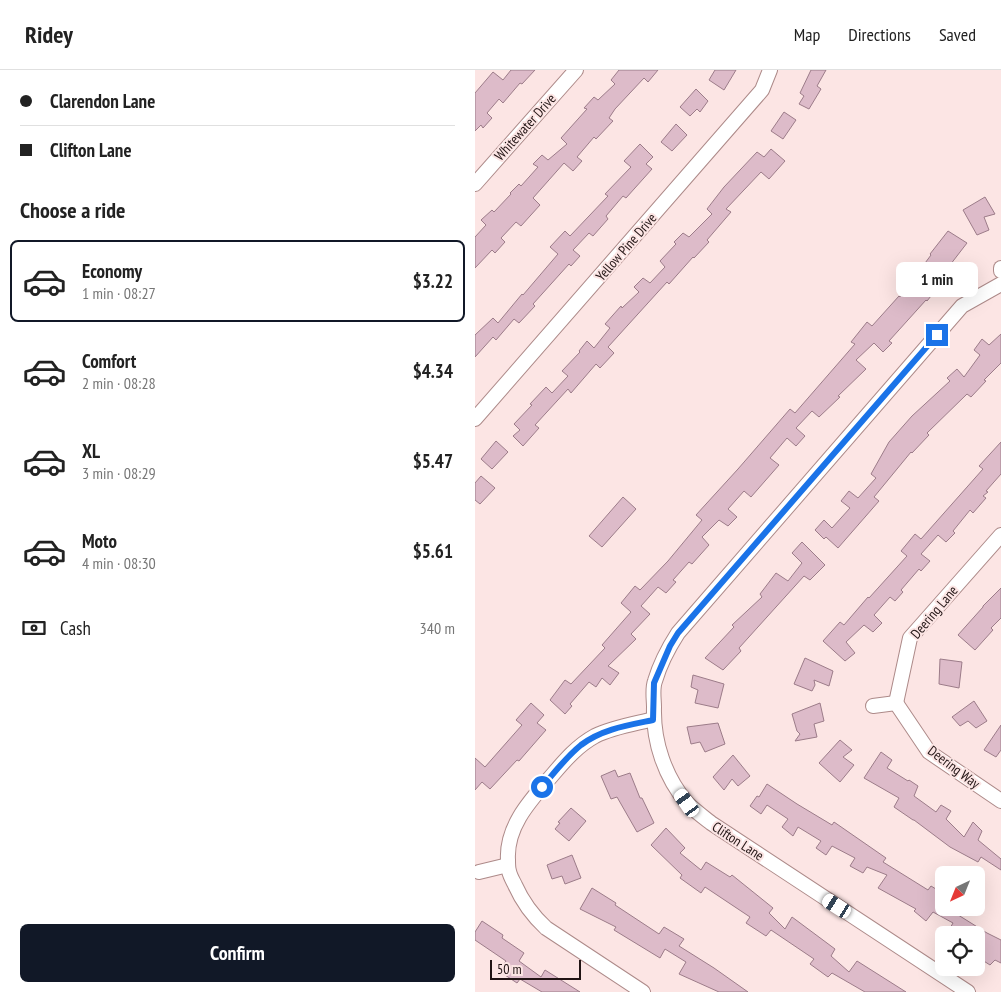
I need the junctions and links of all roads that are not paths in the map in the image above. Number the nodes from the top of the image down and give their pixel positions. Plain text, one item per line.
1 (576, 70) edge
2 (770, 70) edge
3 (475, 184) edge
4 (1001, 284) edge
5 (475, 419) edge
6 (1001, 535) edge
7 (896, 703) junction
8 (873, 706) dead end
9 (653, 720) junction
10 (1001, 801) edge
11 (508, 868) junction
12 (479, 872) dead end
13 (643, 992) edge
14 (968, 992) edge

1 - 3 street, Whitewater Drive
2 - 5 street, Yellow Pine Drive
4 - 9 street, Clifton Lane
6 - 7 street, Deering Lane
7 - 8 street
7 - 10 street, Deering Way
9 - 11 street
9 - 14 street, Clifton Lane
11 - 12 street
11 - 13 street

